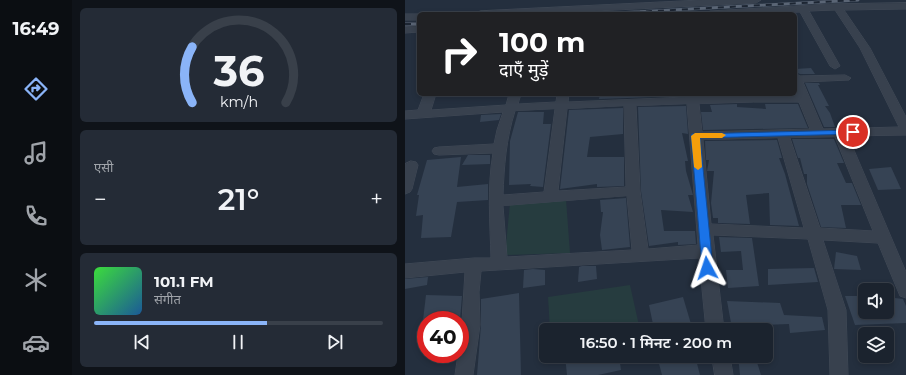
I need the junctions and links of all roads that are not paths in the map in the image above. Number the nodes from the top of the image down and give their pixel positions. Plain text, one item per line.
1 (518, 0) edge
2 (756, 0) edge
3 (680, 2) edge
4 (628, 3) edge
5 (838, 7) junction
6 (905, 7) edge
7 (803, 9) junction
8 (517, 12) joint
9 (770, 12) edge
10 (417, 17) edge
11 (405, 18) edge
12 (417, 29) edge
13 (405, 30) edge
14 (835, 66) dead end
15 (797, 78) edge
16 (845, 78) dead end
17 (797, 82) edge
18 (429, 96) edge
19 (514, 96) edge
20 (692, 97) edge
21 (804, 98) junction
22 (562, 99) edge
23 (630, 102) junction
24 (511, 108) junction
25 (423, 114) junction
26 (405, 115) edge
27 (906, 130) edge
28 (817, 133) junction
29 (840, 133) junction
30 (783, 134) junction
31 (695, 136) junction
32 (500, 148) junction
33 (439, 151) dead end
34 (411, 165) dead end
35 (405, 189) edge
36 (633, 191) junction
37 (550, 197) junction
38 (496, 201) junction
39 (704, 229) junction
40 (815, 234) junction
41 (883, 238) junction
42 (706, 251) junction
43 (641, 256) junction
44 (499, 263) junction
45 (473, 264) junction
46 (405, 271) edge
47 (906, 291) edge
48 (714, 323) edge
49 (722, 363) edge
50 (465, 375) edge
51 (725, 375) edge
52 (839, 375) edge

1 - 8 street
2 - 3 street
3 - 4 street
4 - 8 street
5 - 6 street
5 - 7 street
5 - 27 street
7 - 9 street
7 - 14 street
10 - 11 street
12 - 13 street
15 - 16 street
17 - 21 street
18 - 25 street
19 - 24 street
20 - 21 street
20 - 23 street
20 - 31 street
21 - 28 street
22 - 23 street
22 - 24 street
22 - 37 street
23 - 36 street
24 - 25 street
24 - 32 street
25 - 26 street
27 - 29 street
28 - 29 street
28 - 30 street
29 - 41 street
30 - 31 street
30 - 40 street
31 - 39 street
32 - 33 street
32 - 38 street
34 - 35 street
36 - 37 street
36 - 43 street
37 - 38 street
38 - 44 street
39 - 40 street
39 - 42 street
40 - 41 street
40 - 52 street
41 - 47 street
42 - 43 street
42 - 48 street
43 - 44 street
44 - 45 street
45 - 46 street
45 - 50 street
49 - 51 street

